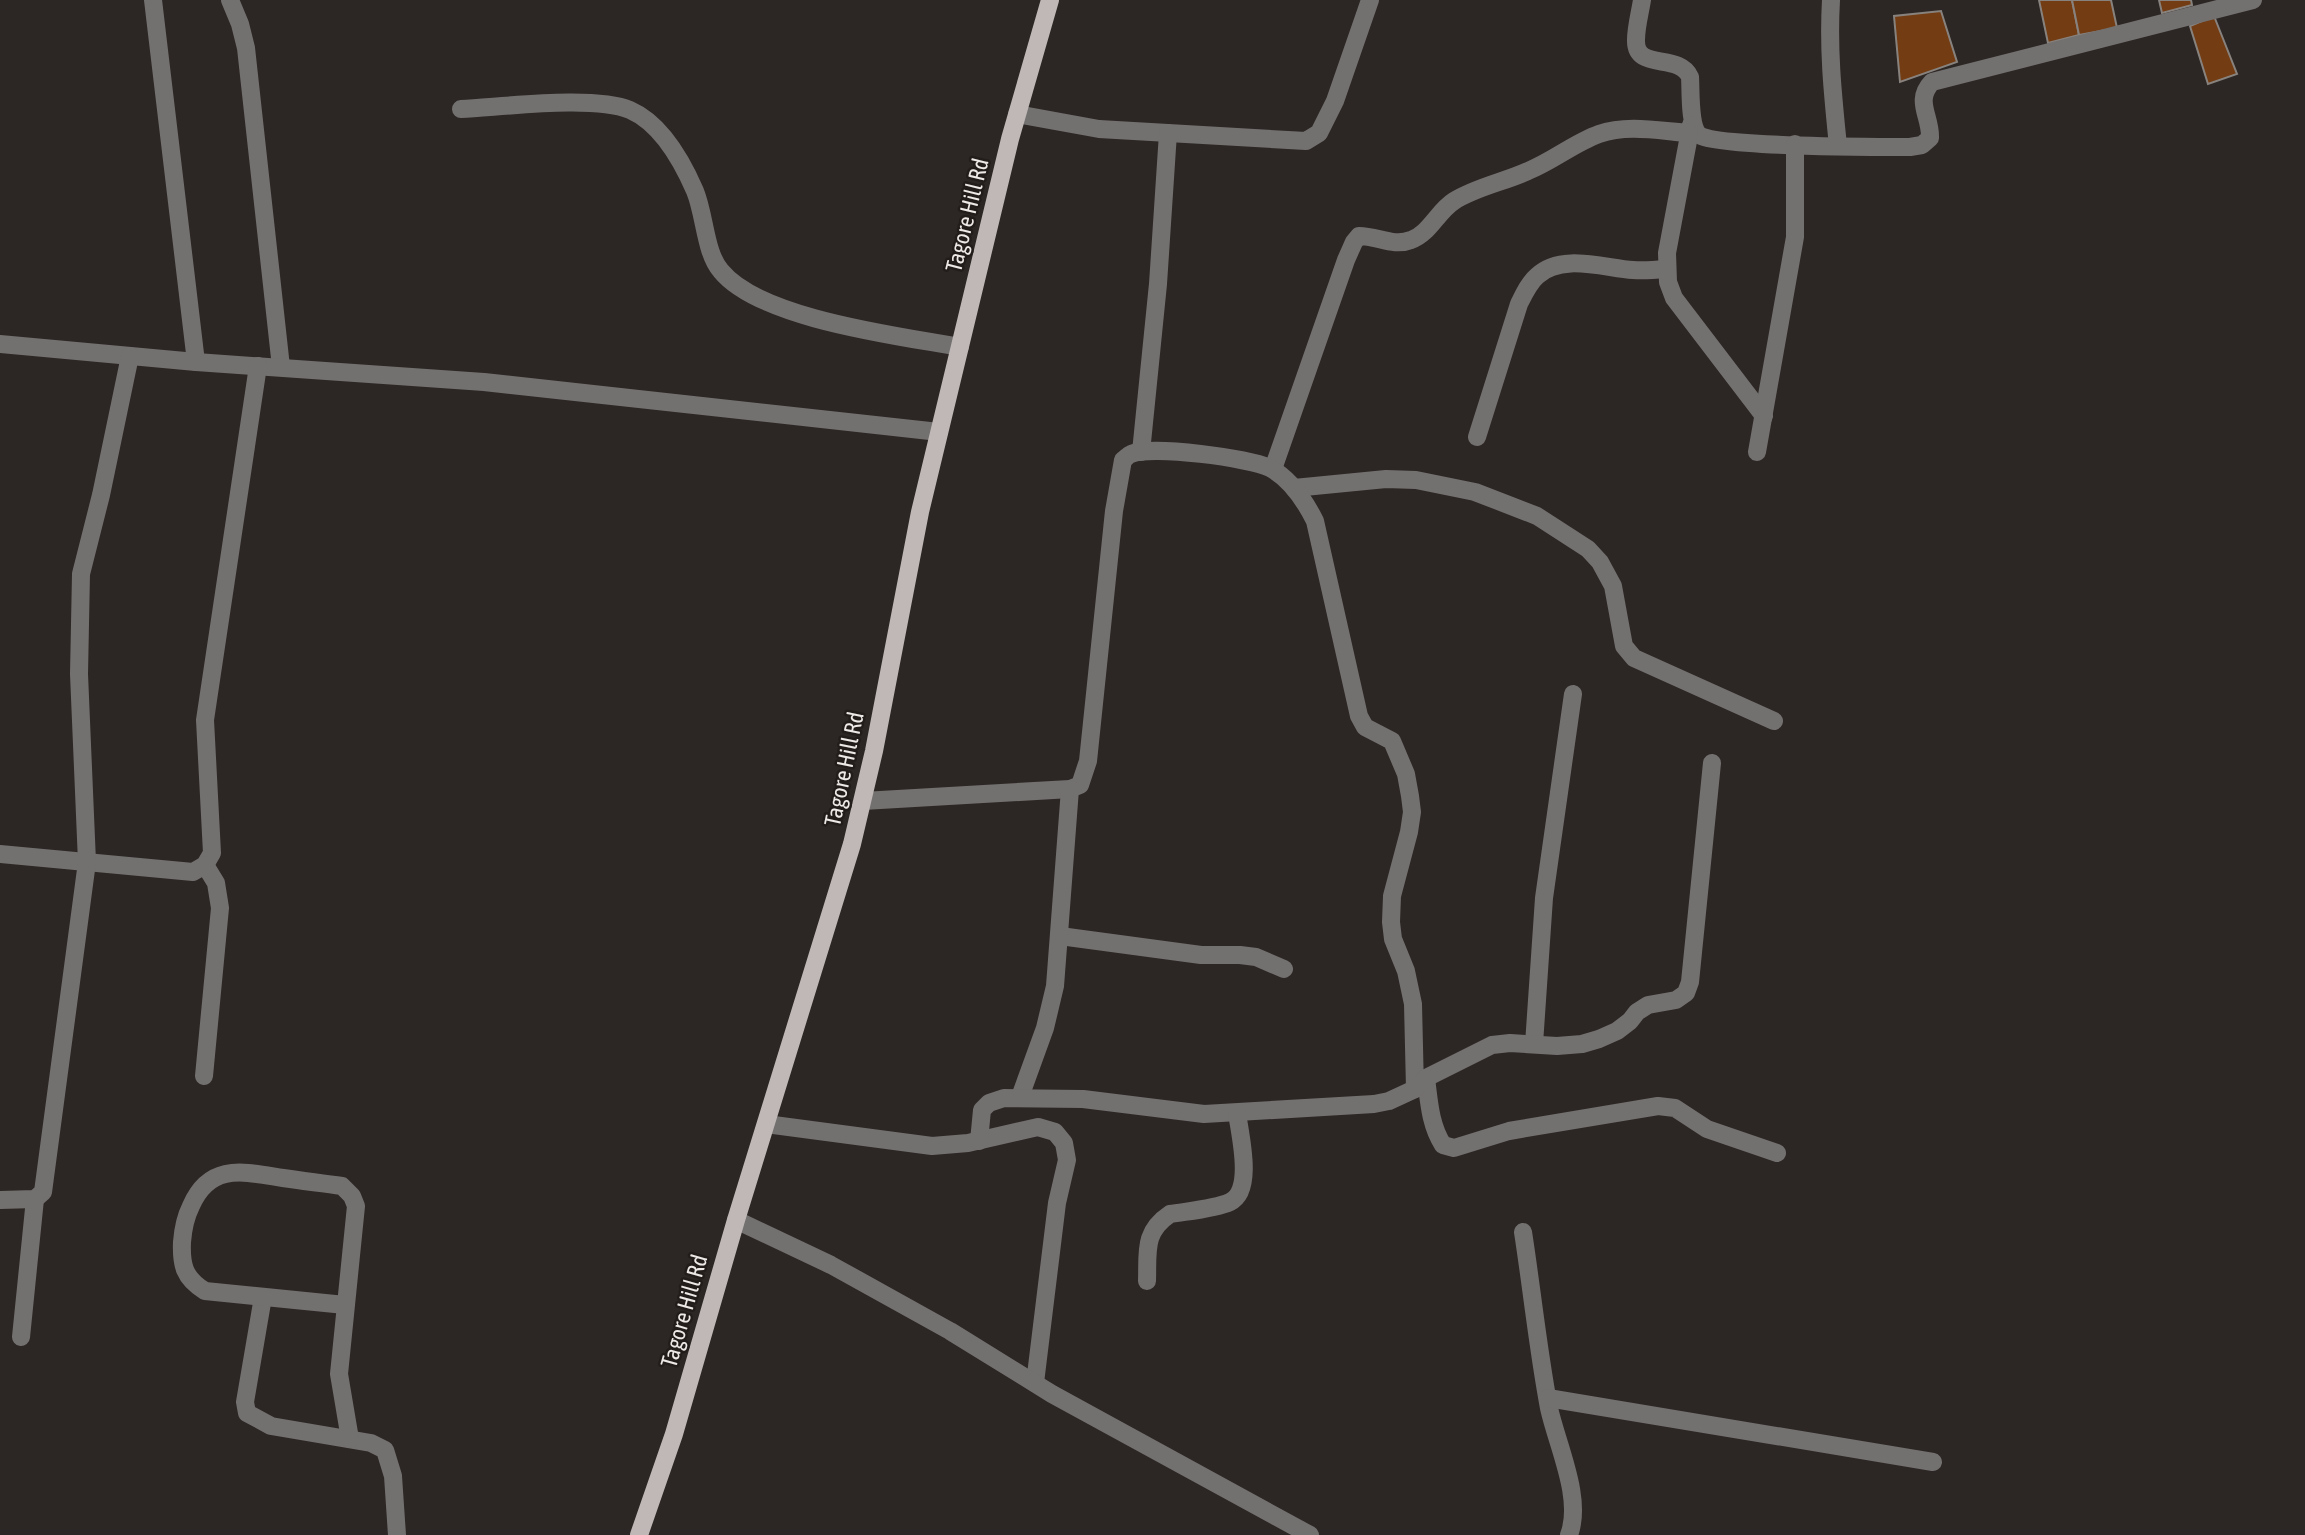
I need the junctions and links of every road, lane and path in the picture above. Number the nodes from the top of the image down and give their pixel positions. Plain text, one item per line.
1 (153, 0) edge
2 (230, 0) edge
3 (1050, 0) edge
4 (1370, 0) edge
5 (1642, 0) edge
6 (1831, 0) edge
7 (2253, 0) edge
8 (461, 109) dead end
9 (1017, 114) junction
10 (1691, 125) junction
11 (1168, 133) junction
12 (1795, 145) junction
13 (1839, 146) junction
14 (1666, 270) junction
15 (0, 344) edge
16 (960, 347) junction
17 (130, 356) junction
18 (196, 362) junction
19 (258, 366) junction
20 (281, 367) junction
21 (1764, 416) junction
22 (939, 432) junction
23 (1477, 437) dead end
24 (1141, 452) junction
25 (1757, 452) dead end
26 (1273, 469) junction
27 (1294, 488) junction
28 (1573, 694) dead end
29 (1774, 721) dead end
30 (1712, 763) dead end
31 (1070, 789) junction
32 (863, 801) junction
33 (0, 854) edge
34 (87, 862) junction
35 (205, 865) junction
36 (1060, 936) junction
37 (1284, 969) dead end
38 (1534, 1044) junction
39 (205, 1076) dead end
40 (1420, 1084) junction
41 (1020, 1097) junction
42 (1237, 1113) junction
43 (766, 1125) junction
44 (979, 1141) junction
45 (1777, 1153) dead end
46 (35, 1199) junction
47 (0, 1200) edge
48 (736, 1220) junction
49 (1524, 1232) dead end
50 (1147, 1281) dead end
51 (263, 1297) junction
52 (345, 1305) junction
53 (21, 1337) dead end
54 (1035, 1383) junction
55 (1548, 1398) junction
56 (350, 1439) junction
57 (1933, 1462) dead end
58 (397, 1535) edge
59 (639, 1535) edge
60 (1310, 1535) edge
61 (1569, 1535) edge

1 - 18 street
2 - 20 street
3 - 9 main road, Tagore Hill Rd
4 - 11 street
5 - 10 street
6 - 13 street
7 - 13 street
8 - 16 street
9 - 11 street
9 - 16 main road, Tagore Hill Rd
10 - 12 street
10 - 14 street
10 - 26 street
11 - 24 street
12 - 13 street
12 - 21 street
14 - 21 street
14 - 23 street
15 - 17 street
16 - 22 main road, Tagore Hill Rd
17 - 18 street
17 - 34 street
18 - 19 street
19 - 20 street
19 - 35 street
20 - 22 street
21 - 25 street
22 - 32 main road, Tagore Hill Rd
24 - 26 street
24 - 31 street
26 - 27 street
27 - 29 street
27 - 40 street
28 - 38 street
30 - 38 street
31 - 32 street
31 - 36 street
32 - 43 main road, Tagore Hill Rd
33 - 34 street
34 - 35 street
34 - 46 street
35 - 39 street
36 - 37 street
36 - 41 street
38 - 40 street
40 - 42 street
40 - 45 street
41 - 42 street
41 - 44 street
42 - 50 street
43 - 44 street
43 - 48 main road, Tagore Hill Rd
44 - 54 street
46 - 47 street
46 - 53 street
48 - 54 street
48 - 59 main road, Tagore Hill Rd
49 - 55 street
51 - 52 street
51 - 52 street
51 - 56 street
52 - 56 street
54 - 60 street
55 - 57 street
55 - 61 street
56 - 58 street

